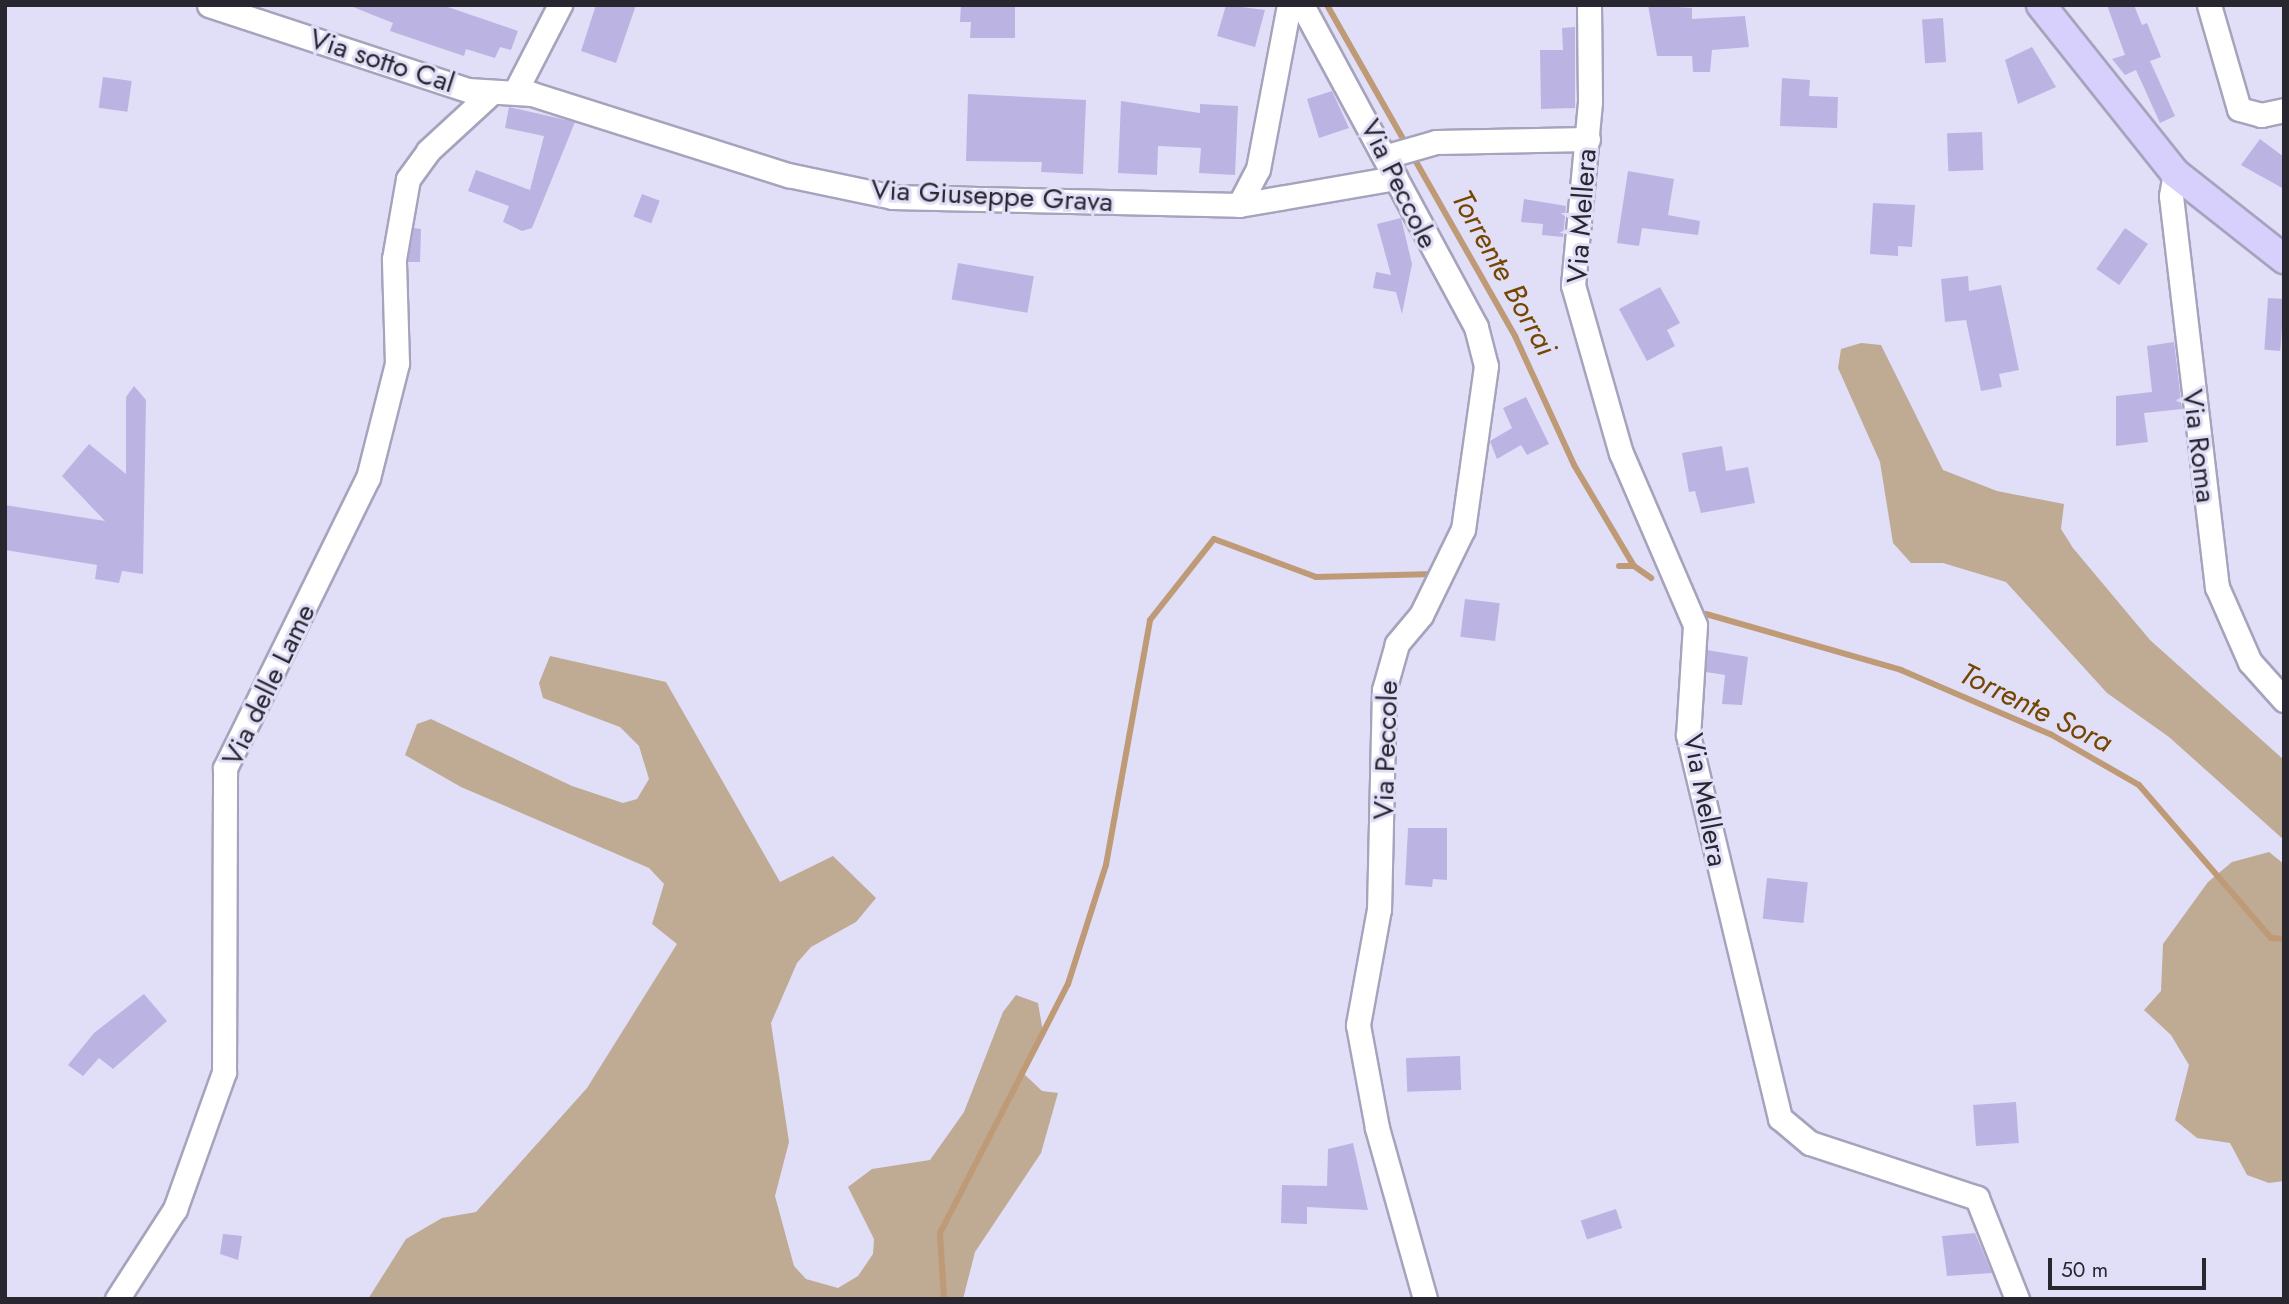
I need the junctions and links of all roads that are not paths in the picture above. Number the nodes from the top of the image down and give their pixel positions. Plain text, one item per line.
1 (209, 5) edge
2 (559, 5) edge
3 (1289, 5) edge
4 (1302, 5) edge
5 (1589, 5) edge
6 (2042, 5) edge
7 (2209, 5) edge
8 (515, 92) junction
9 (489, 95) junction
10 (2284, 110) edge
11 (1588, 139) junction
12 (1394, 153) junction
13 (2175, 173) junction
14 (1396, 178) junction
15 (1239, 205) junction
16 (2284, 259) edge
17 (2284, 699) edge
18 (117, 1299) edge
19 (1425, 1299) edge
20 (2017, 1299) edge

1 - 9 street, Via sotto Cal
2 - 8 street
3 - 15 street
4 - 12 street, Via Peccole
5 - 11 street, Via Mellera
6 - 13 main road
7 - 10 street
8 - 9 street, Via sotto Cal
8 - 15 street, Via Giuseppe Grava
9 - 18 street, Via delle Lame
11 - 12 street
11 - 20 street, Via Mellera
12 - 14 street, Via Peccole
13 - 16 main road
13 - 17 street, Via Roma
14 - 15 street, Via Giuseppe Grava
14 - 19 street, Via Peccole

